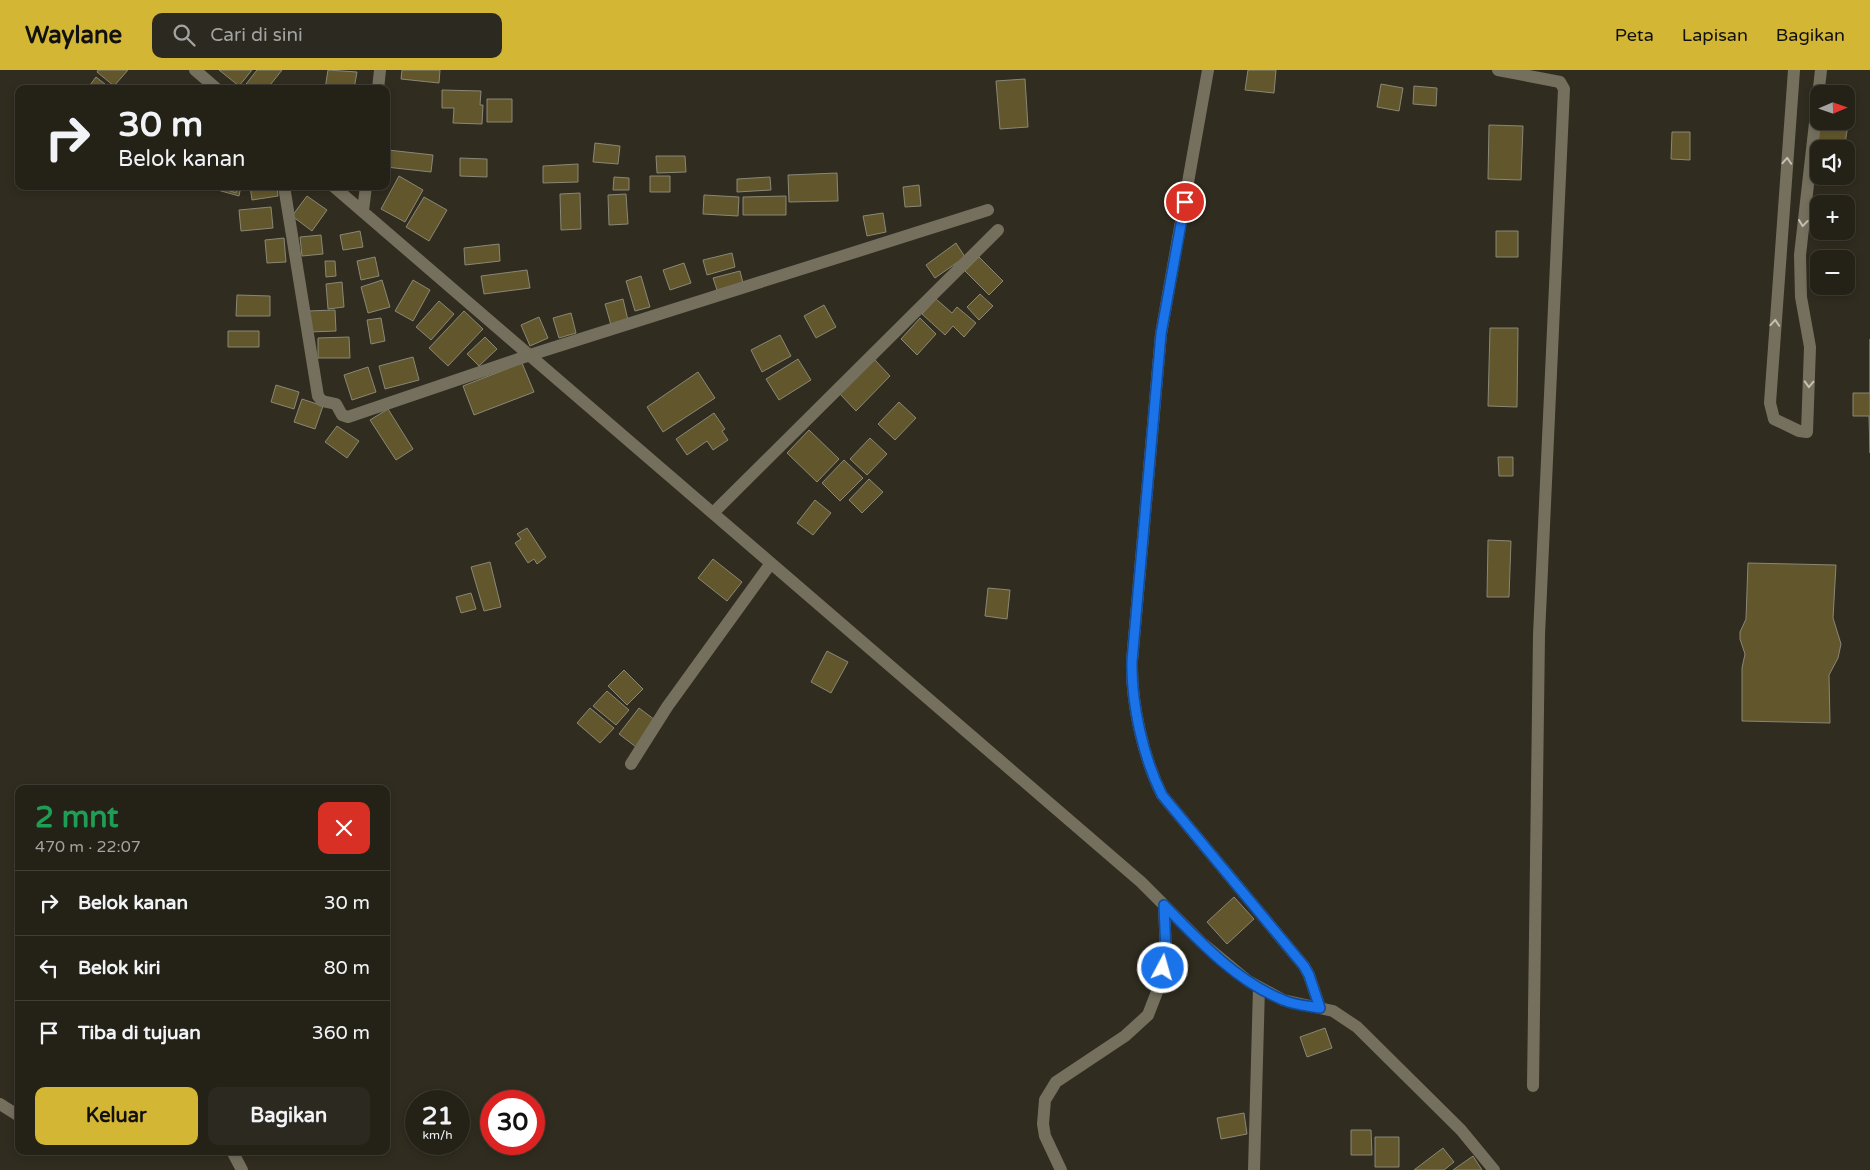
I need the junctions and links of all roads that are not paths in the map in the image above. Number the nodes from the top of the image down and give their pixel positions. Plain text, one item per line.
1 (194, 70) edge
2 (380, 70) edge
3 (1208, 70) edge
4 (1498, 70) edge
5 (1794, 70) edge
6 (1821, 70) edge
7 (212, 85) edge
8 (378, 85) edge
9 (285, 190) edge
10 (338, 190) edge
11 (366, 190) edge
12 (988, 210) dead end
13 (363, 211) junction
14 (998, 230) dead end
15 (530, 355) junction
16 (713, 513) junction
17 (771, 563) junction
18 (631, 764) dead end
19 (1164, 905) junction
20 (1259, 987) junction
21 (1320, 1008) junction
22 (1532, 1086) dead end
23 (0, 1104) edge
24 (15, 1113) edge
25 (234, 1155) edge
26 (242, 1170) edge
27 (1061, 1170) edge
28 (1254, 1170) edge
29 (1494, 1170) edge

1 - 7 street
2 - 8 street
3 - 21 street
4 - 22 street
6 -> 5 street
9 - 15 street
10 - 13 street
11 - 13 street
12 - 15 street
13 - 15 street
14 - 16 street
15 - 16 street
16 - 17 street
17 - 18 street
17 - 19 street
19 - 20 street
19 - 27 street
20 - 21 street
20 - 28 street
21 - 29 street
23 - 24 street
25 - 26 street

